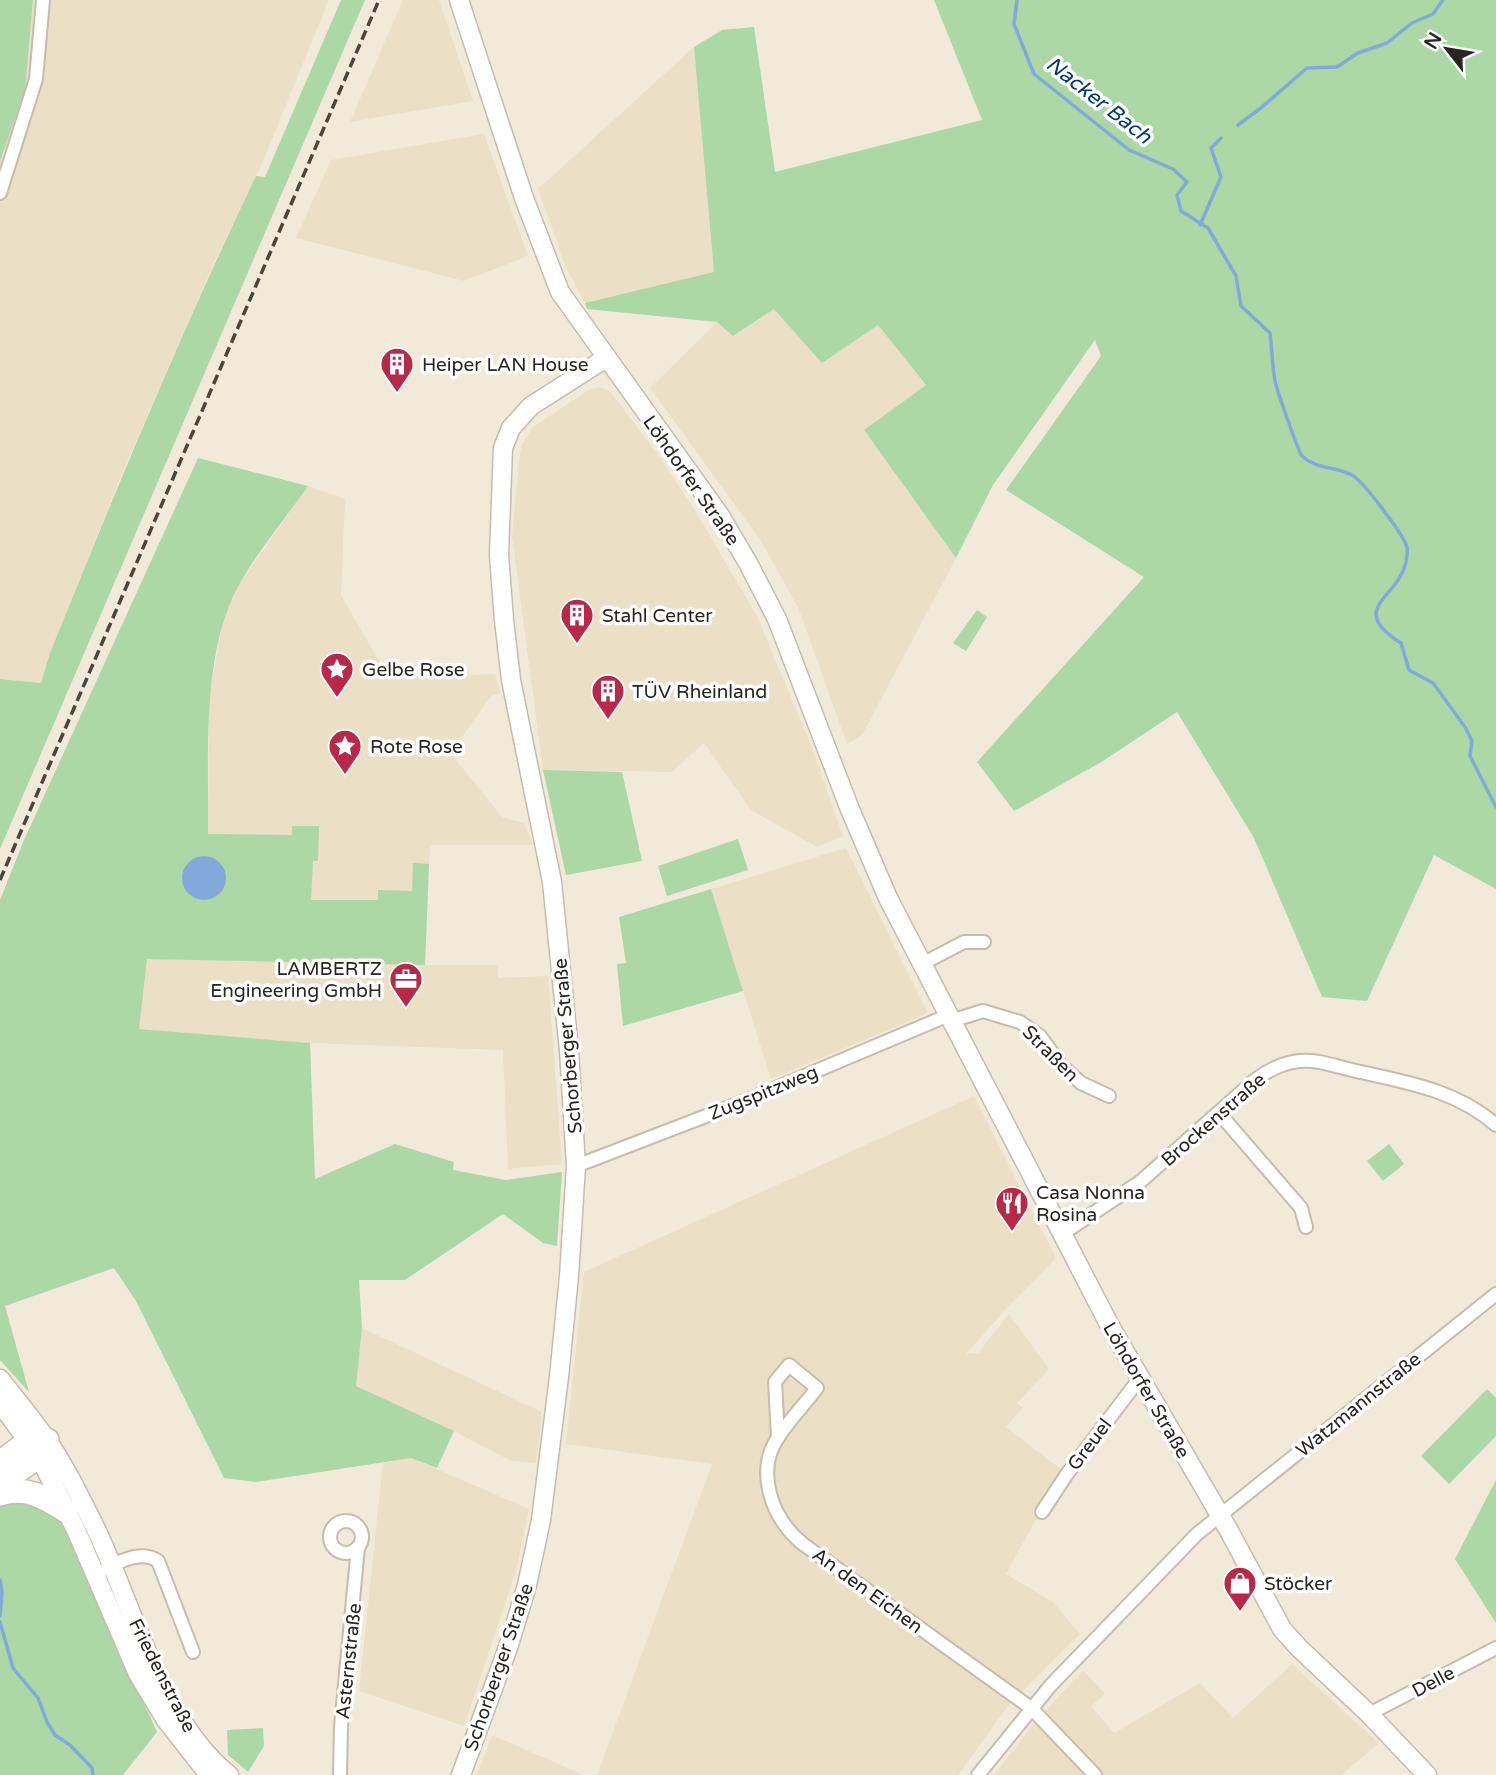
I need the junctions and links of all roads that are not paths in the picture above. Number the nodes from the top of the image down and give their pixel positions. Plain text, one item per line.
1 (43, 0) edge
2 (459, 0) edge
3 (0, 194) edge
4 (606, 358) junction
5 (984, 942) dead end
6 (922, 964) junction
7 (950, 1018) junction
8 (1109, 1096) dead end
9 (1219, 1112) junction
10 (1496, 1125) edge
11 (576, 1166) junction
12 (1306, 1227) dead end
13 (1062, 1234) junction
14 (1496, 1294) edge
15 (1140, 1378) junction
16 (0, 1379) edge
17 (0, 1403) edge
18 (778, 1436) junction
19 (38, 1445) junction
20 (0, 1463) edge
21 (0, 1483) edge
22 (0, 1494) edge
23 (66, 1511) junction
24 (1042, 1512) dead end
25 (1219, 1514) junction
26 (358, 1547) dead end
27 (111, 1566) junction
28 (95, 1576) junction
29 (1496, 1648) edge
30 (193, 1652) dead end
31 (1031, 1707) junction
32 (1369, 1714) junction
33 (209, 1775) edge
34 (229, 1775) edge
35 (340, 1775) edge
36 (461, 1775) edge
37 (978, 1775) edge
38 (1095, 1775) edge
39 (1427, 1775) edge

1 - 3 street
2 - 4 main road, Löhdorfer Straße
4 - 6 main road, Löhdorfer Straße
4 - 11 main road, Schorberger Straße
5 - 6 street
6 - 7 main road, Löhdorfer Straße
7 - 8 street, Straßen
7 - 11 street, Zugspitzweg
7 - 13 main road, Löhdorfer Straße
9 - 10 street, Brockenstraße
9 - 12 street
9 - 13 street, Brockenstraße
11 - 36 main road, Schorberger Straße
13 - 15 main road, Löhdorfer Straße
14 - 25 street, Watzmannstraße
15 - 24 street, Greuel
15 - 25 main road, Löhdorfer Straße
16 - 19 main road
17 - 19 main road
18 - 18 street, An den Eichen
18 - 31 street, An den Eichen
19 - 20 highway
19 - 21 highway
19 - 23 main road, Friedenstraße
19 - 27 main road, Friedenstraße
22 - 23 highway
23 - 28 main road, Friedenstraße
25 - 31 street
25 - 32 main road, Löhdorfer Straße
26 - 35 street, Asternstraße
27 - 28 street, Friedenstraße
27 - 30 street, Friedenstraße
27 - 34 main road, Friedenstraße
28 - 33 main road, Friedenstraße
29 - 32 street, Delle
31 - 37 street
31 - 38 street, An den Eichen
32 - 39 main road, Löhdorfer Straße

